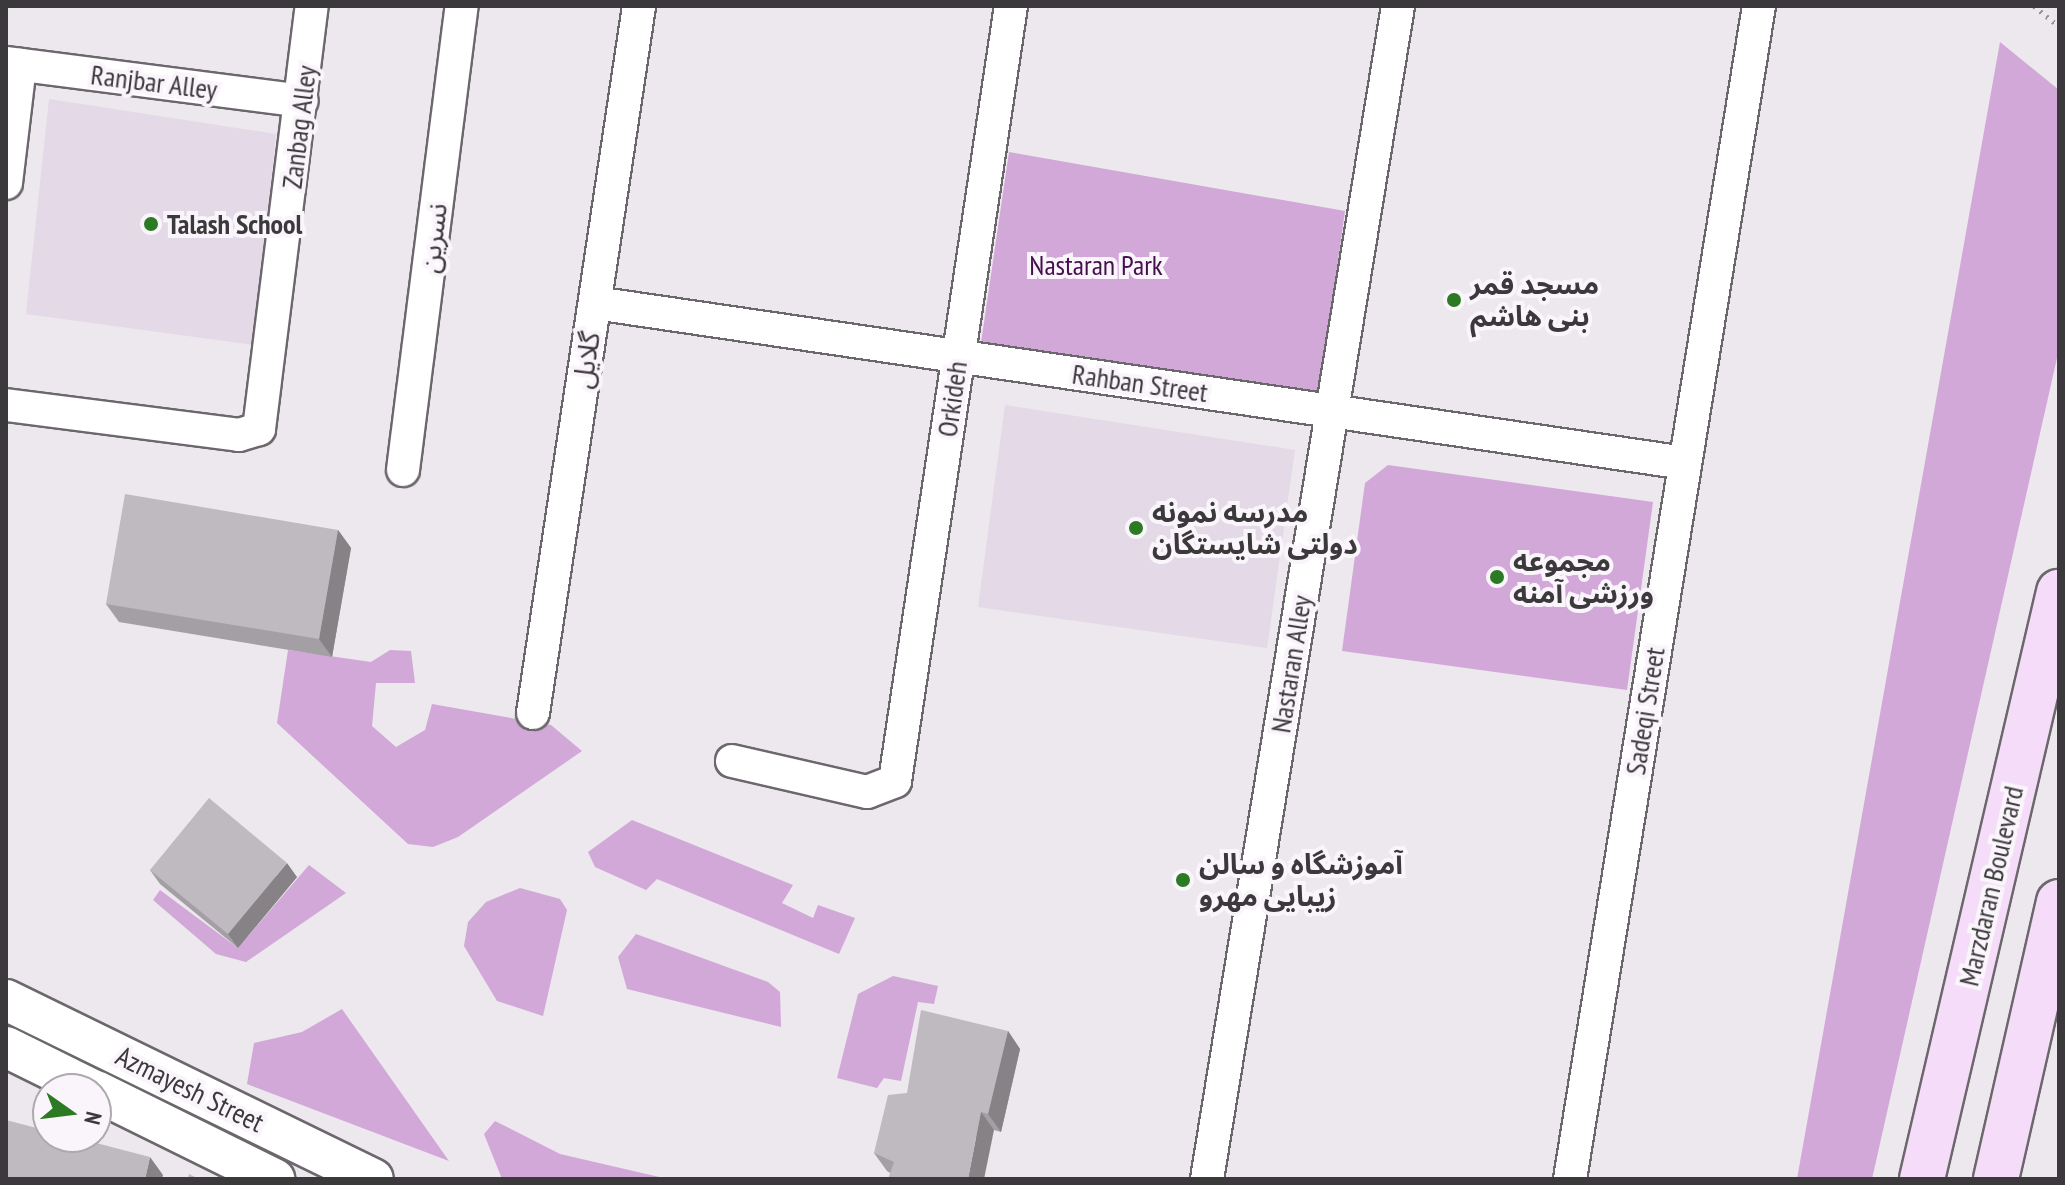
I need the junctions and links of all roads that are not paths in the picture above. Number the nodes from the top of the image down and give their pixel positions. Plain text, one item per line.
1 (312, 6) edge
2 (462, 6) edge
3 (639, 6) edge
4 (1011, 6) edge
5 (1398, 6) edge
6 (1759, 6) edge
7 (13, 64) edge
8 (302, 101) junction
9 (6, 183) edge
10 (595, 303) junction
11 (959, 356) junction
12 (6, 405) edge
13 (1332, 411) junction
14 (1685, 463) junction
15 (403, 470) dead end
16 (2059, 592) edge
17 (533, 713) dead end
18 (732, 761) dead end
19 (2059, 902) edge
20 (6, 1000) edge
21 (6, 1047) edge
22 (59, 1073) edge
23 (112, 1099) edge
24 (274, 1179) edge
25 (373, 1179) edge
26 (1207, 1179) edge
27 (1570, 1179) edge
28 (1922, 1179) edge
29 (1996, 1179) edge

1 - 8 street, Zanbag Alley
2 - 15 street, نسرین
3 - 10 street, گلایل
4 - 11 street, Orkideh
5 - 13 street, Nastaran Alley
6 - 14 street, Sadeqi Street
7 - 8 street, Ranjbar Alley
7 - 9 street
8 - 12 street, Zanbag Alley
10 - 11 street, Rahban Street
10 - 17 street, گلایل
11 - 13 street, Rahban Street
11 - 18 street, Orkideh
13 - 14 street, Rahban Street
13 - 26 street, Nastaran Alley
14 - 27 street, Sadeqi Street
16 - 28 main road, Marzdaran Boulevard
19 - 29 main road
20 - 25 street, Azmayesh Street
21 - 22 street, Azmayesh Street
23 - 24 street, Azmayesh Street

